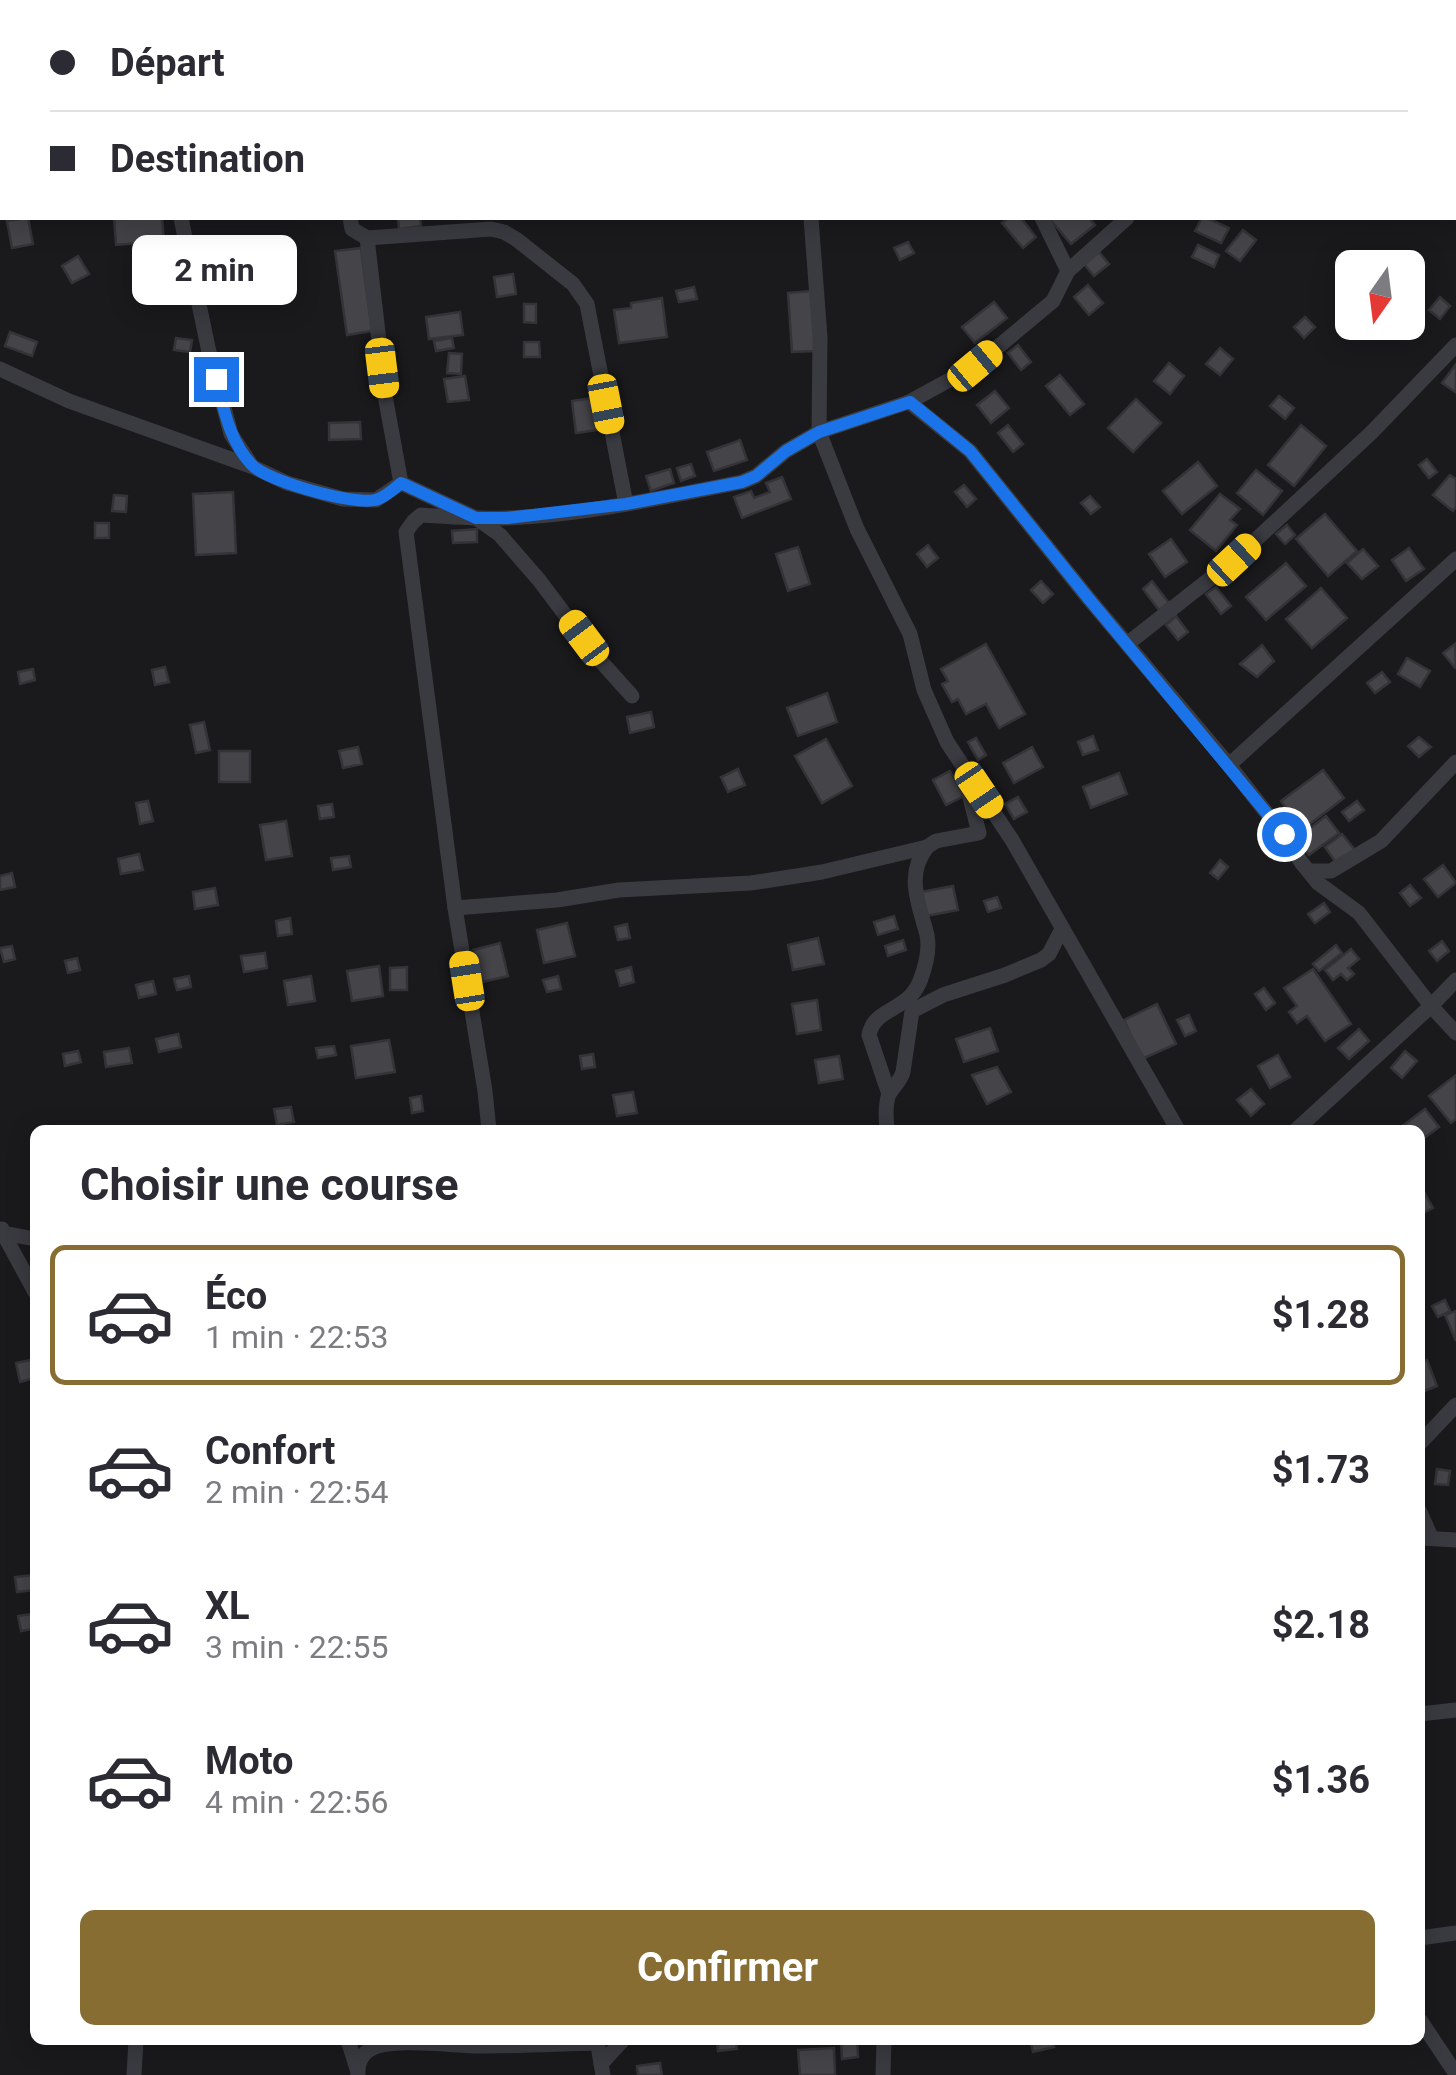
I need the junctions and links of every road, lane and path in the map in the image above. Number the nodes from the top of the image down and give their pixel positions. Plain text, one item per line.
1 (181, 220) edge
2 (350, 220) edge
3 (812, 220) edge
4 (1043, 220) edge
5 (1124, 220) edge
6 (367, 238) junction
7 (1068, 271) junction
8 (1456, 345) edge
9 (0, 369) edge
10 (910, 402) junction
11 (819, 432) junction
12 (253, 467) junction
13 (401, 483) junction
14 (626, 504) junction
15 (476, 518) junction
16 (1456, 559) edge
17 (1127, 644) junction
18 (632, 696) dead end
19 (1456, 762) edge
20 (962, 765) junction
21 (1229, 765) junction
22 (928, 847) junction
23 (1309, 871) junction
24 (456, 908) junction
25 (1062, 929) junction
26 (1456, 980) edge
27 (1431, 1006) junction
28 (1456, 1033) edge
29 (889, 1094) junction
30 (487, 1125) edge
31 (887, 1125) edge
32 (1175, 1125) edge
33 (1301, 1125) edge
34 (1, 1229) edge
35 (30, 1238) edge
36 (30, 1283) edge
37 (1456, 1404) edge
38 (1425, 1438) edge
39 (1426, 1538) edge
40 (1456, 1540) edge
41 (1456, 1710) edge
42 (1425, 1713) edge
43 (1456, 1933) edge
44 (1425, 1937) edge
45 (1425, 2028) edge
46 (136, 2045) edge
47 (350, 2045) edge
48 (386, 2045) edge
49 (437, 2045) edge
50 (506, 2045) edge
51 (598, 2045) edge
52 (620, 2045) edge
53 (884, 2045) edge
54 (602, 2070) edge
55 (358, 2072) edge
56 (1456, 2074) edge
57 (134, 2075) edge
58 (884, 2075) edge

1 - 12 street
2 - 6 street
3 - 11 street
4 - 7 street
5 - 7 street
6 - 13 street
6 - 14 street
7 - 10 street
8 - 17 street
9 - 12 street
10 - 11 street
10 - 17 street
11 - 14 street
11 - 20 street
12 - 13 street
13 - 15 street
14 - 15 street
15 - 18 street
15 - 24 street
16 - 21 street
17 - 21 street
19 - 23 street
20 - 22 street
20 - 25 street
21 - 23 street
22 - 24 street
22 - 29 street
23 - 27 street
24 - 30 street
25 - 29 street
25 - 32 street
26 - 27 street
27 - 28 street
27 - 33 street
29 - 31 street
34 - 35 street
34 - 36 street
37 - 38 street
39 - 40 street
41 - 42 street
43 - 44 street
45 - 56 street
46 - 57 street
47 - 55 street
48 - 55 street
49 - 50 street
51 - 54 street
52 - 54 street
53 - 58 street

